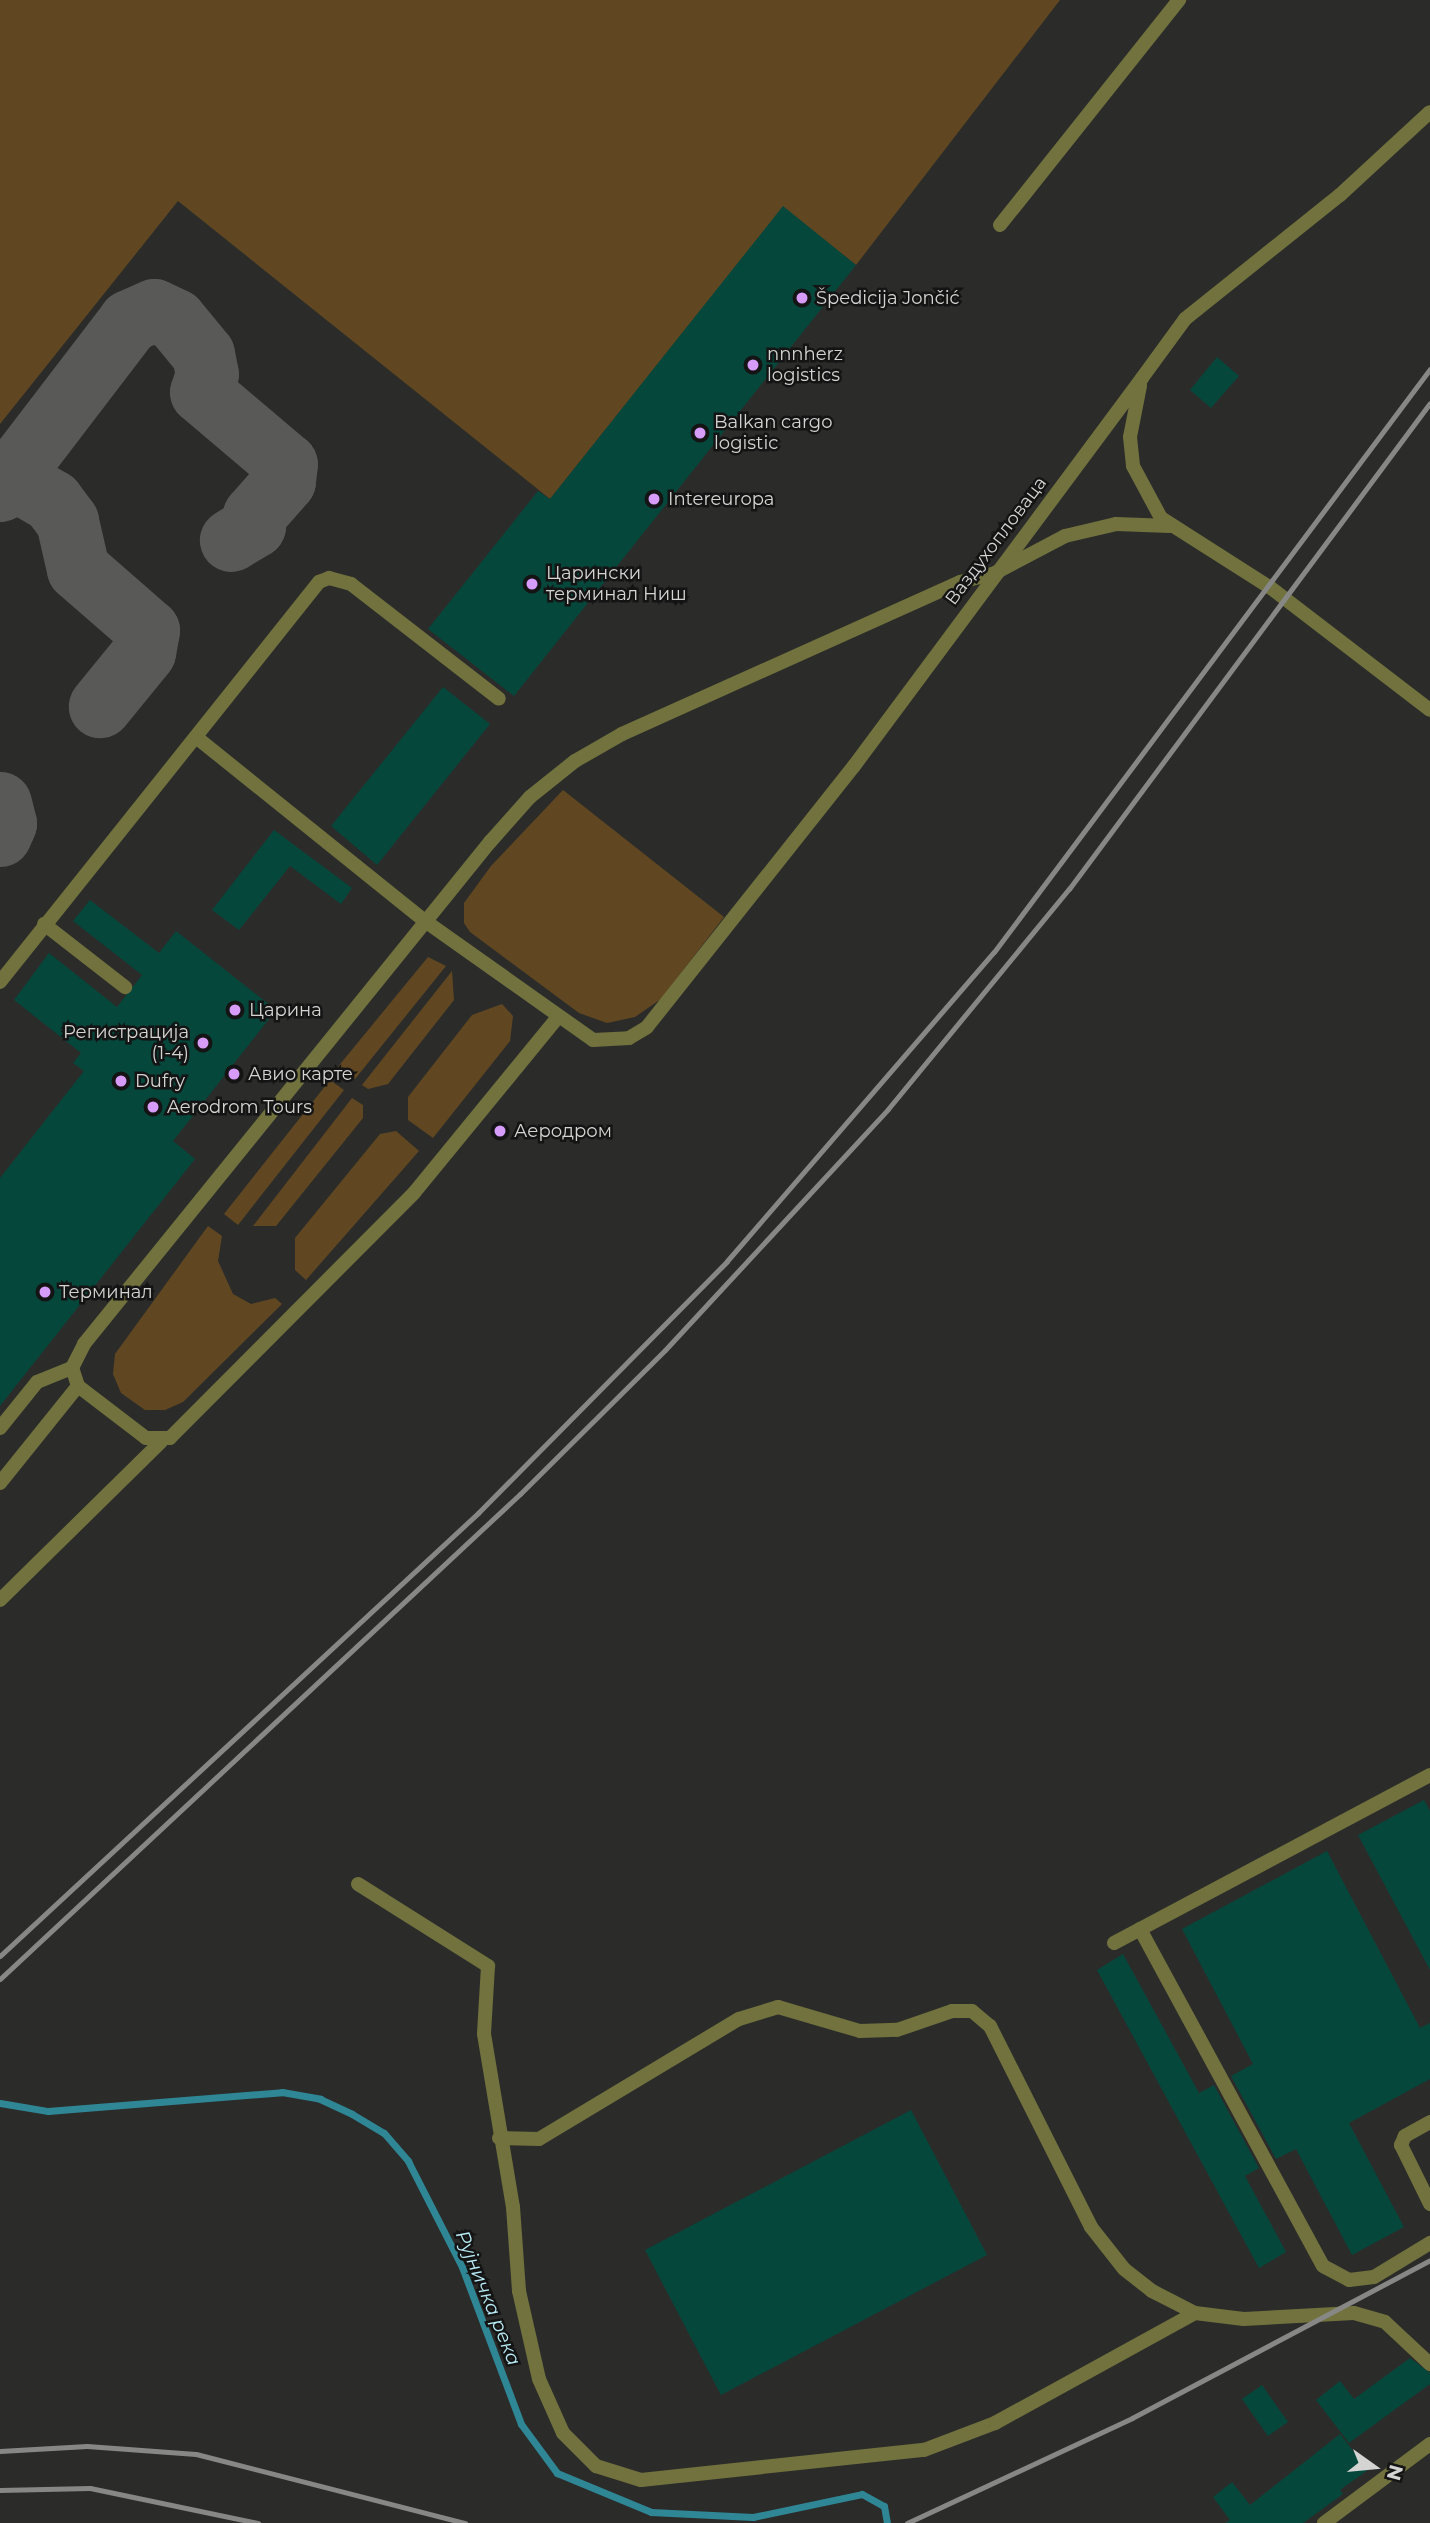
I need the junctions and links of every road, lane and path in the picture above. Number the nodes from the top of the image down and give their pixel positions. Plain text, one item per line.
1 (1179, 0) edge
2 (1430, 112) edge
3 (1000, 225) dead end
4 (1142, 378) junction
5 (1170, 526) junction
6 (993, 574) junction
7 (499, 699) dead end
8 (1430, 710) edge
9 (196, 737) junction
10 (425, 921) junction
11 (44, 924) junction
12 (0, 982) edge
13 (125, 987) dead end
14 (558, 1017) junction
15 (72, 1368) junction
16 (78, 1386) junction
17 (0, 1428) edge
18 (161, 1442) junction
19 (0, 1483) edge
20 (0, 1600) edge
21 (1430, 1775) edge
22 (358, 1884) dead end
23 (1140, 1929) junction
24 (1114, 1943) dead end
25 (1430, 2122) edge
26 (499, 2138) junction
27 (1430, 2204) edge
28 (1430, 2243) edge
29 (1195, 2312) junction
30 (1430, 2364) edge
31 (1430, 2444) edge
32 (1324, 2523) edge

1 - 3 street
2 - 4 street, Ваздухопловаца
4 - 5 street
4 - 6 street, Ваздухопловаца
5 - 6 street
5 - 8 street
6 - 10 street
6 - 14 street, Ваздухопловаца
7 - 9 street
9 - 10 street, Ваздухопловаца
9 - 11 street
10 - 14 street, Ваздухопловаца
10 - 15 street
11 - 12 street
11 - 13 street
14 - 18 street
15 - 16 street
15 - 17 street
16 - 18 street
16 - 19 street
18 - 20 street
21 - 23 street
22 - 26 street
23 - 24 street
23 - 28 street
25 - 27 street
26 - 29 street
26 - 29 street
29 - 30 street
31 - 32 street

